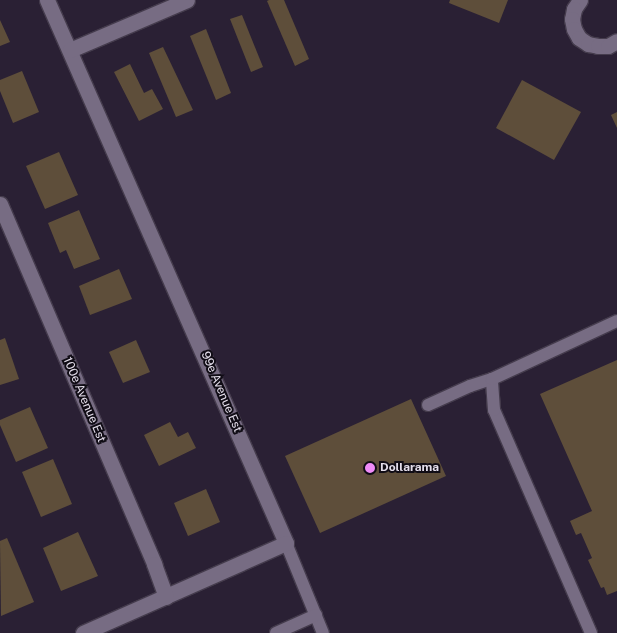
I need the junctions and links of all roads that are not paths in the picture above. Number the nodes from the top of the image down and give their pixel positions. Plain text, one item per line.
1 (47, 0) edge
2 (187, 0) edge
3 (580, 0) edge
4 (617, 41) edge
5 (70, 50) junction
6 (0, 204) edge
7 (617, 321) edge
8 (492, 379) junction
9 (428, 405) dead end
10 (286, 543) junction
11 (166, 597) junction
12 (316, 615) junction
13 (91, 631) edge
14 (276, 633) edge
15 (323, 633) edge
16 (591, 633) edge

1 - 5 street, 99e Avenue Est
2 - 5 street
3 - 4 street
5 - 10 street, 99e Avenue Est
6 - 11 street, 100e Avenue Est
7 - 8 lane
8 - 9 lane
8 - 16 lane
10 - 11 street
10 - 12 lane
11 - 13 street
12 - 14 lane
12 - 15 lane

